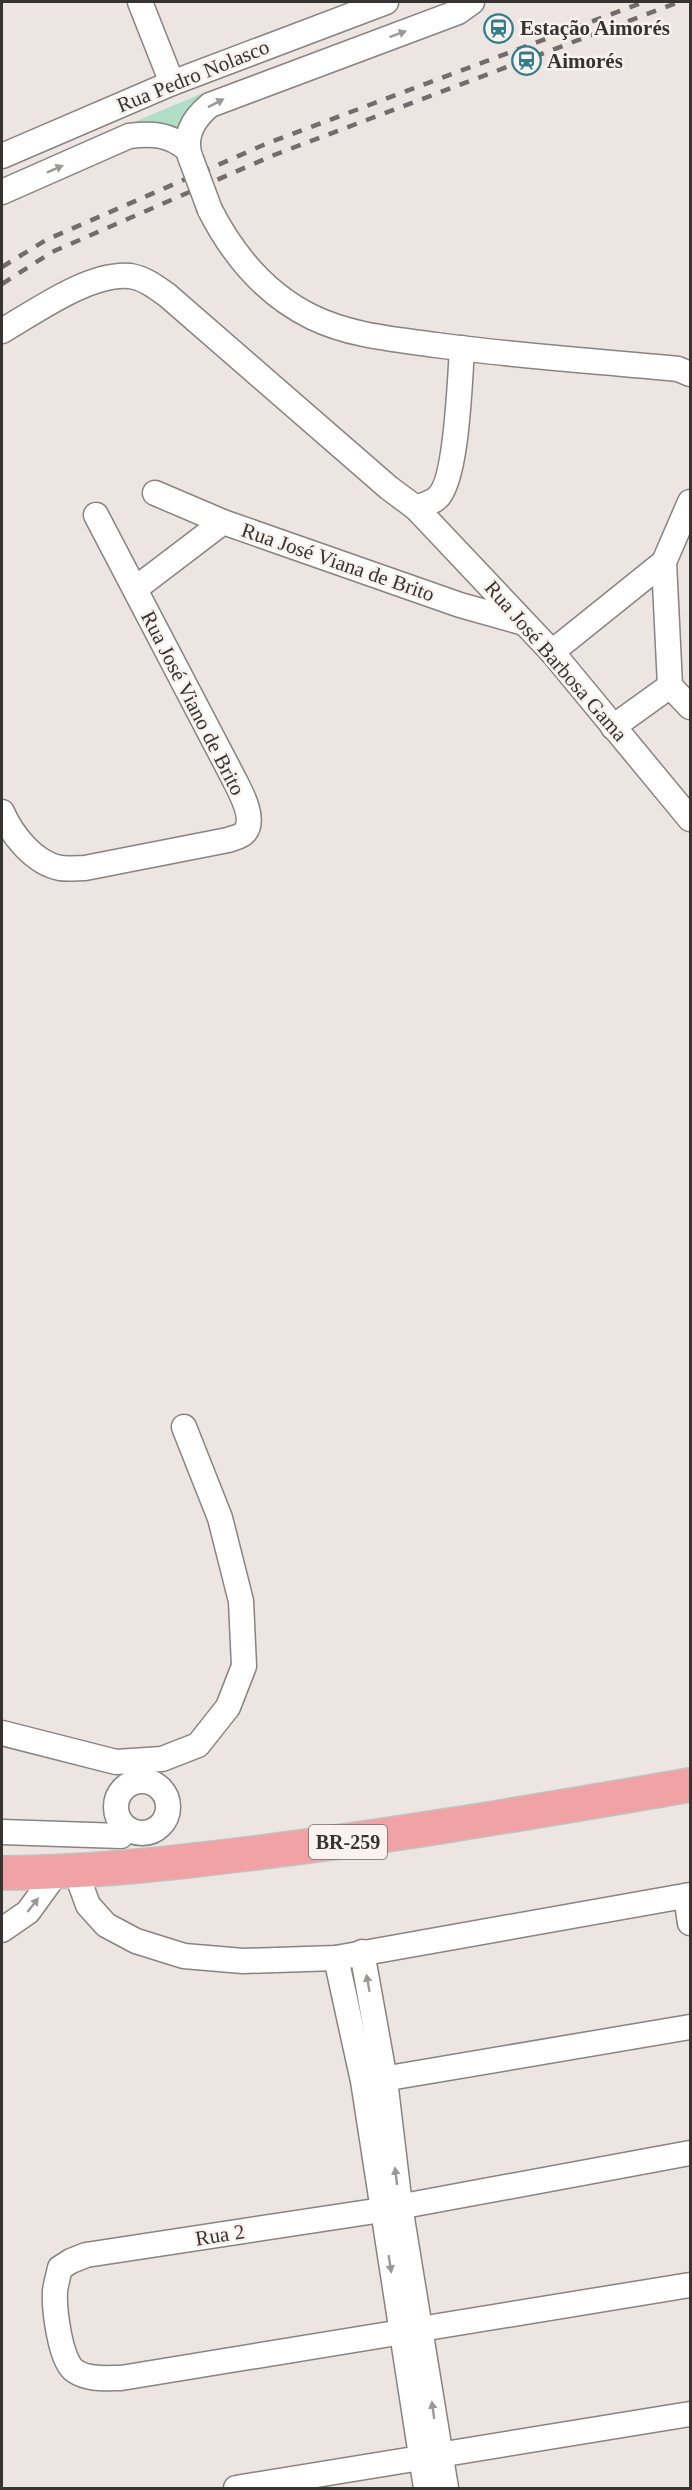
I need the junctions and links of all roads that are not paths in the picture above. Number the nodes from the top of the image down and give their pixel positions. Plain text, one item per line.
1 (140, 2) edge
2 (386, 2) edge
3 (472, 2) edge
4 (172, 82) junction
5 (189, 154) junction
6 (2, 156) edge
7 (2, 192) edge
8 (2, 331) edge
9 (462, 348) junction
10 (686, 368) edge
11 (155, 494) dead end
12 (690, 502) edge
13 (416, 508) junction
14 (96, 515) dead end
15 (223, 522) junction
16 (664, 562) junction
17 (135, 590) junction
18 (524, 623) junction
19 (552, 652) junction
20 (670, 686) junction
21 (690, 707) edge
22 (613, 727) junction
23 (2, 812) edge
24 (690, 819) edge
25 (184, 1427) dead end
26 (2, 1733) edge
27 (162, 1759) junction
28 (116, 1762) junction
29 (690, 1785) edge
30 (118, 1795) junction
31 (165, 1805) junction
32 (2, 1832) edge
33 (122, 1841) junction
34 (174, 1863) junction
35 (67, 1872) junction
36 (3, 1877) edge
37 (688, 1896) edge
38 (690, 1923) edge
39 (2, 1930) edge
40 (362, 1952) junction
41 (336, 1958) junction
42 (690, 2027) edge
43 (374, 2080) junction
44 (690, 2153) edge
45 (391, 2208) junction
46 (690, 2285) edge
47 (411, 2330) junction
48 (690, 2414) edge
49 (430, 2457) junction
50 (236, 2488) edge
51 (426, 2488) edge
52 (446, 2488) edge

1 - 4 street
2 - 4 street, Rua Pedro Nolasco
5 -> 3 street
4 - 6 street, Rua Pedro Nolasco
7 -> 5 street
5 - 9 street, bridge
8 - 13 street, Rua José Barbosa Gama
9 - 10 street
9 - 13 street
11 - 15 street
12 - 16 street
13 - 18 street, Rua José Barbosa Gama
14 - 17 street
15 - 17 street, Rua José Viana de Brito
15 - 18 street, Rua José Viana de Brito
16 - 19 street
16 - 20 street
17 - 23 street, Rua José Viano de Brito
18 - 19 street, Rua José Barbosa Gama
19 - 22 street, Rua José Barbosa Gama
20 - 21 street
20 - 22 street
22 - 24 street, Rua José Barbosa Gama
25 - 27 street
26 - 28 street
27 - 28 street
27 - 31 street
28 - 30 street
29 - 34 highway, BR-259
30 - 31 street
30 - 33 street
31 - 33 street
31 - 34 street
32 - 33 street
33 - 34 highway, BR-259
33 - 35 highway, BR-259
35 - 36 highway, BR-259
39 -> 35 street
35 - 41 street
37 - 38 street
37 - 40 street
40 - 41 street
43 -> 40 street
41 - 43 street
42 - 43 street
43 - 45 street
44 - 45 street, Rua 2
45 - 47 street
45 - 47 street, Rua 2
46 - 47 street
47 - 49 street
48 - 49 street
49 - 50 street
49 - 51 street
49 - 52 street

